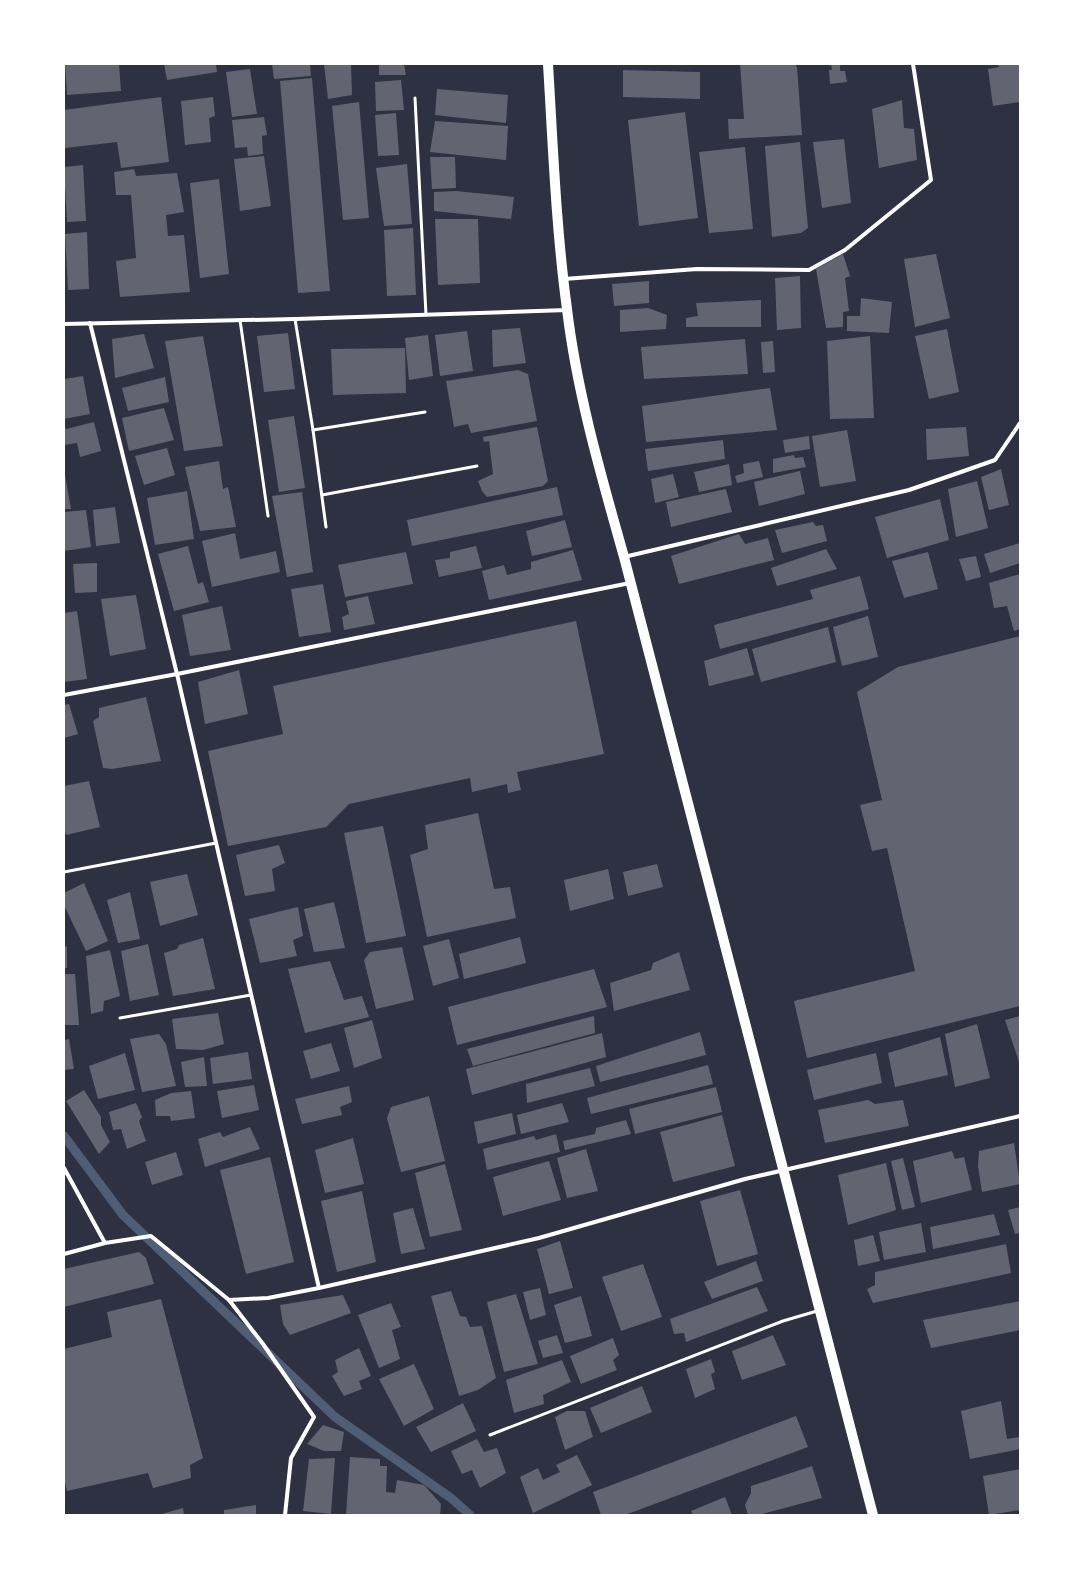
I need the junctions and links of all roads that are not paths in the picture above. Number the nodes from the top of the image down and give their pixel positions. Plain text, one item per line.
1 (548, 64) edge
2 (913, 64) edge
3 (414, 98) dead end
4 (563, 279) junction
5 (567, 310) junction
6 (426, 315) junction
7 (295, 319) junction
8 (240, 320) junction
9 (90, 323) junction
10 (64, 324) edge
11 (425, 412) dead end
12 (1020, 423) edge
13 (313, 430) junction
14 (477, 466) dead end
15 (322, 495) junction
16 (268, 516) dead end
17 (326, 527) dead end
18 (624, 557) junction
19 (630, 583) junction
20 (177, 674) junction
21 (64, 695) edge
22 (216, 843) junction
23 (64, 872) edge
24 (251, 995) junction
25 (120, 1018) dead end
26 (1020, 1116) edge
27 (64, 1168) edge
28 (783, 1170) junction
29 (105, 1243) junction
30 (64, 1254) edge
31 (318, 1288) junction
32 (229, 1300) junction
33 (819, 1310) junction
34 (490, 1435) dead end
35 (285, 1515) edge
36 (873, 1515) edge

1 - 4 main road
2 - 4 street
3 - 6 lane
4 - 5 main road
5 - 6 street
5 - 18 main road
6 - 7 street
7 - 8 street
7 - 13 lane
8 - 9 street
8 - 16 lane
9 - 10 street
9 - 20 street
11 - 13 lane
12 - 18 street
13 - 15 lane
14 - 15 lane
15 - 17 lane
18 - 19 main road
19 - 20 street
19 - 28 main road
20 - 21 street
20 - 22 street
22 - 23 lane
22 - 24 street
24 - 25 lane
24 - 31 street
26 - 28 street
27 - 29 street
28 - 31 street
28 - 33 main road
29 - 30 street
29 - 32 street
31 - 32 street
32 - 35 street
33 - 34 lane
33 - 36 main road

